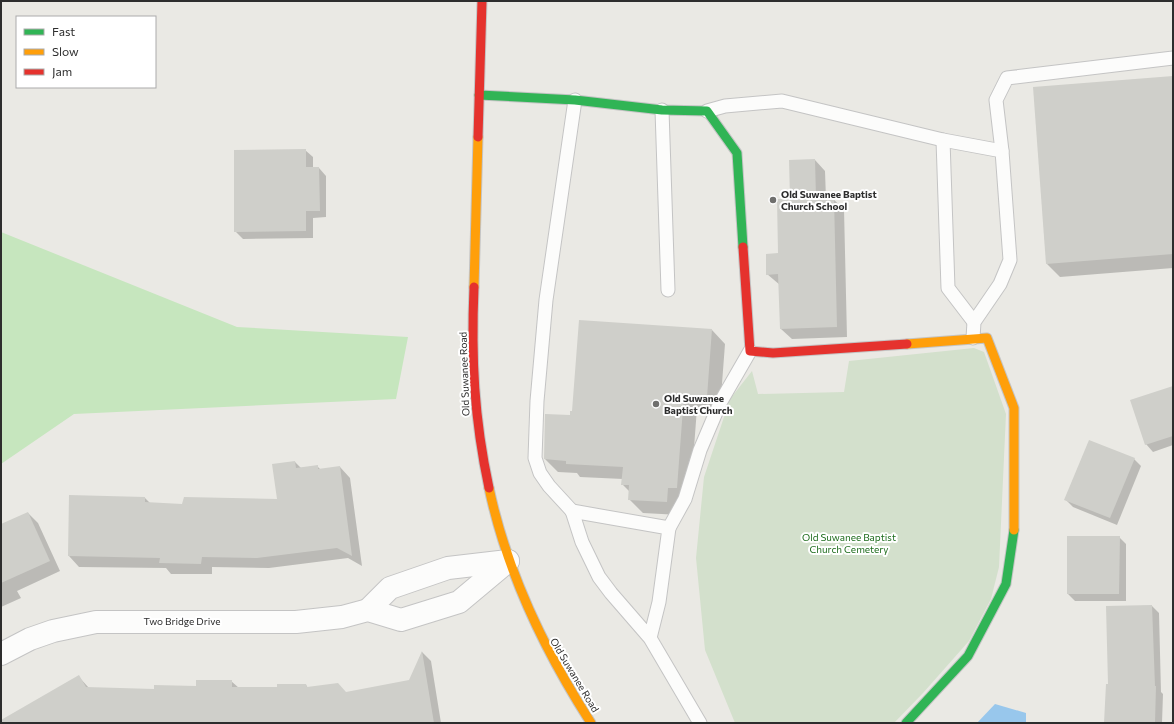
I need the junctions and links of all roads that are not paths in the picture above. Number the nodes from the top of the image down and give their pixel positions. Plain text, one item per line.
1 (482, 1) edge
2 (1173, 58) edge
3 (478, 95) junction
4 (575, 100) junction
5 (662, 110) junction
6 (707, 111) junction
7 (943, 140) junction
8 (1002, 151) junction
9 (668, 290) dead end
10 (974, 322) junction
11 (974, 338) junction
12 (750, 351) junction
13 (572, 511) junction
14 (669, 528) junction
15 (508, 560) junction
16 (368, 610) junction
17 (650, 638) junction
18 (1, 654) edge
19 (590, 723) edge
20 (700, 723) edge
21 (906, 723) edge

1 - 3 street, Old Suwanee Road
2 - 8 lane
3 - 4 street
3 - 15 street, Old Suwanee Road
4 - 5 street
4 - 13 lane
5 - 6 street
5 - 9 lane
6 - 7 lane
6 - 12 street
7 - 8 lane
7 - 10 lane
8 - 10 lane
10 - 11 lane
11 - 12 street
11 - 21 street
12 - 14 lane
13 - 14 lane
13 - 17 lane
14 - 17 lane
15 - 16 street, Two Bridge Drive
15 - 16 street
15 - 19 street, Old Suwanee Road
16 - 18 street, Two Bridge Drive
17 - 20 lane

